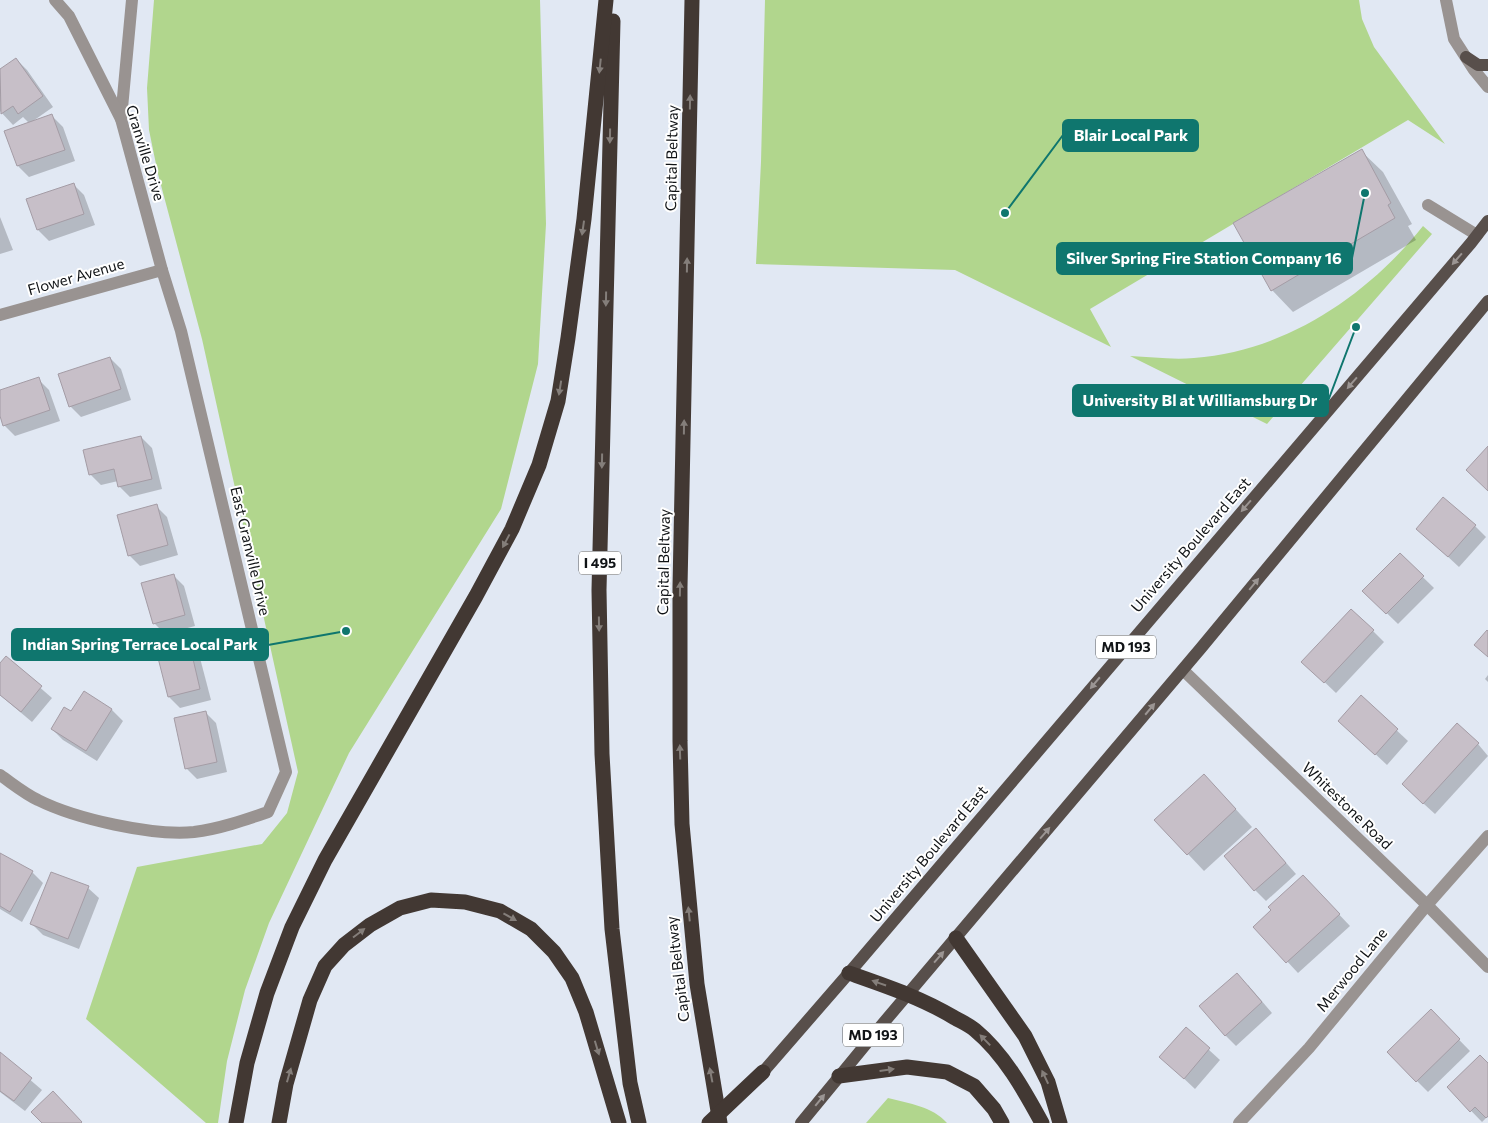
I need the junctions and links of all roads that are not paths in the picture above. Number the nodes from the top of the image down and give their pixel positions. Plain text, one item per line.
1 (55, 0) edge
2 (132, 0) edge
3 (606, 0) edge
4 (614, 0) edge
5 (692, 0) edge
6 (1446, 0) edge
7 (1466, 58) junction
8 (1488, 65) edge
9 (1488, 87) edge
10 (120, 119) junction
11 (1428, 205) dead end
12 (1488, 221) edge
13 (1477, 236) junction
14 (162, 270) junction
15 (1488, 301) edge
16 (0, 315) edge
17 (1183, 670) junction
18 (0, 775) edge
19 (1488, 836) edge
20 (1427, 905) junction
21 (956, 938) junction
22 (1488, 967) edge
23 (849, 974) junction
24 (908, 994) junction
25 (763, 1072) joint
26 (839, 1076) junction
27 (236, 1123) edge
28 (279, 1123) edge
29 (619, 1123) edge
30 (638, 1123) edge
31 (709, 1123) edge
32 (720, 1123) edge
33 (800, 1123) edge
34 (1002, 1123) edge
35 (1042, 1123) edge
36 (1060, 1123) edge
37 (1239, 1123) edge

1 - 10 street, Granville Drive
2 - 10 street
3 -> 27 highway
4 -> 30 highway, I 495
32 -> 5 highway, Capital Beltway
6 - 7 street
7 - 8 main road
7 - 9 street
10 - 14 street, Granville Drive
11 - 13 street
12 - 13 main road, University Boulevard East / MD 193
13 -> 23 main road, University Boulevard East / MD 193
14 - 16 street, Flower Avenue
14 - 18 street, East Granville Drive
17 -> 15 main road, MD 193
17 - 20 street, Whitestone Road
21 -> 17 main road, MD 193
19 - 20 street, Merwood Lane
20 - 22 street, Whitestone Road
20 - 37 street, Merwood Lane
24 -> 21 main road, MD 193
36 -> 21 highway
24 -> 23 highway
23 - 25 main road, University Boulevard East / MD 193
24 - 26 main road, MD 193
35 -> 24 highway
25 - 31 highway, bridge
33 -> 26 main road, MD 193
26 -> 34 highway
28 -> 29 highway

